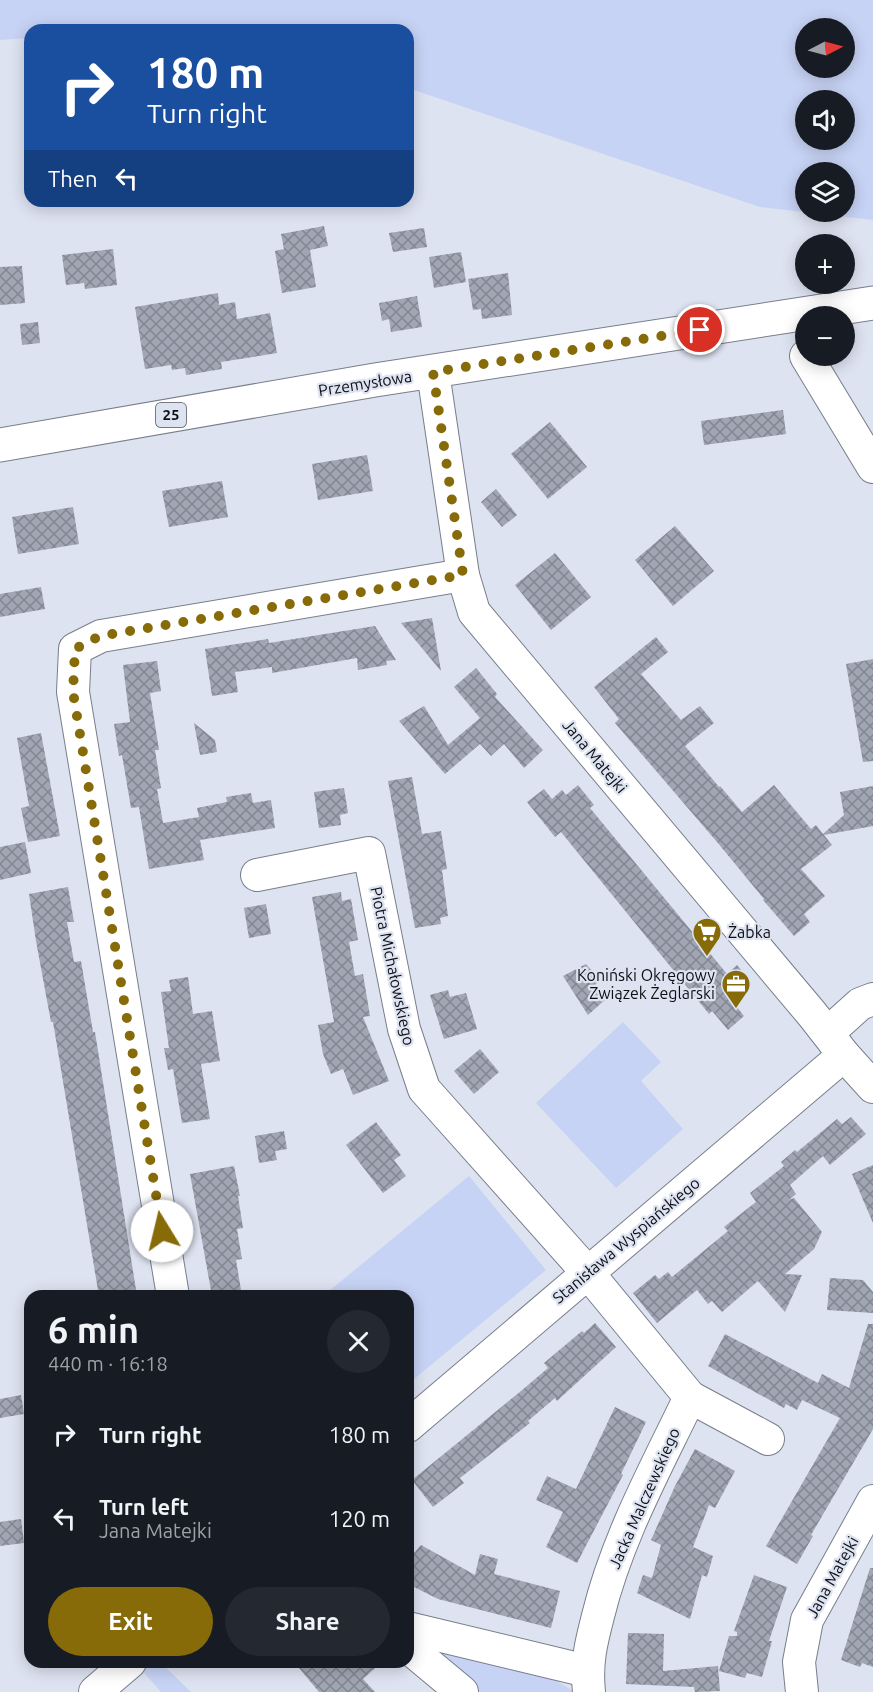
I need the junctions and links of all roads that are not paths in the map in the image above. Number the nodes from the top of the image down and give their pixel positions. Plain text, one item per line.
1 (873, 303) edge
2 (794, 315) junction
3 (795, 320) edge
4 (813, 366) edge
5 (433, 372) junction
6 (0, 445) edge
7 (873, 467) edge
8 (463, 575) junction
9 (257, 875) dead end
10 (873, 999) edge
11 (836, 1044) junction
12 (873, 1087) edge
13 (588, 1273) junction
14 (172, 1290) edge
15 (690, 1397) junction
16 (414, 1421) edge
17 (768, 1439) dead end
18 (873, 1501) edge
19 (414, 1630) edge
20 (414, 1652) edge
21 (123, 1668) edge
22 (588, 1681) edge
23 (95, 1692) edge
24 (462, 1692) edge
25 (802, 1692) edge

1 - 2 main road, Przemysłowa / 25
2 - 3 street
2 - 5 main road, Przemysłowa / 25
4 - 7 street
5 - 6 main road, Przemysłowa / 25
5 - 8 street, Jana Matejki
8 - 11 street, Jana Matejki
8 - 14 street
9 - 13 street, Piotra Michałowskiego
10 - 11 street, Stanisława Wyspiańskiego
11 - 12 street, Jana Matejki
11 - 13 street, Stanisława Wyspiańskiego
13 - 15 street
13 - 16 street, Stanisława Wyspiańskiego
15 - 17 street
15 - 22 street, Jacka Malczewskiego
18 - 25 street, Jana Matejki
19 - 22 street, Jacka Malczewskiego
20 - 24 street
21 - 23 street

